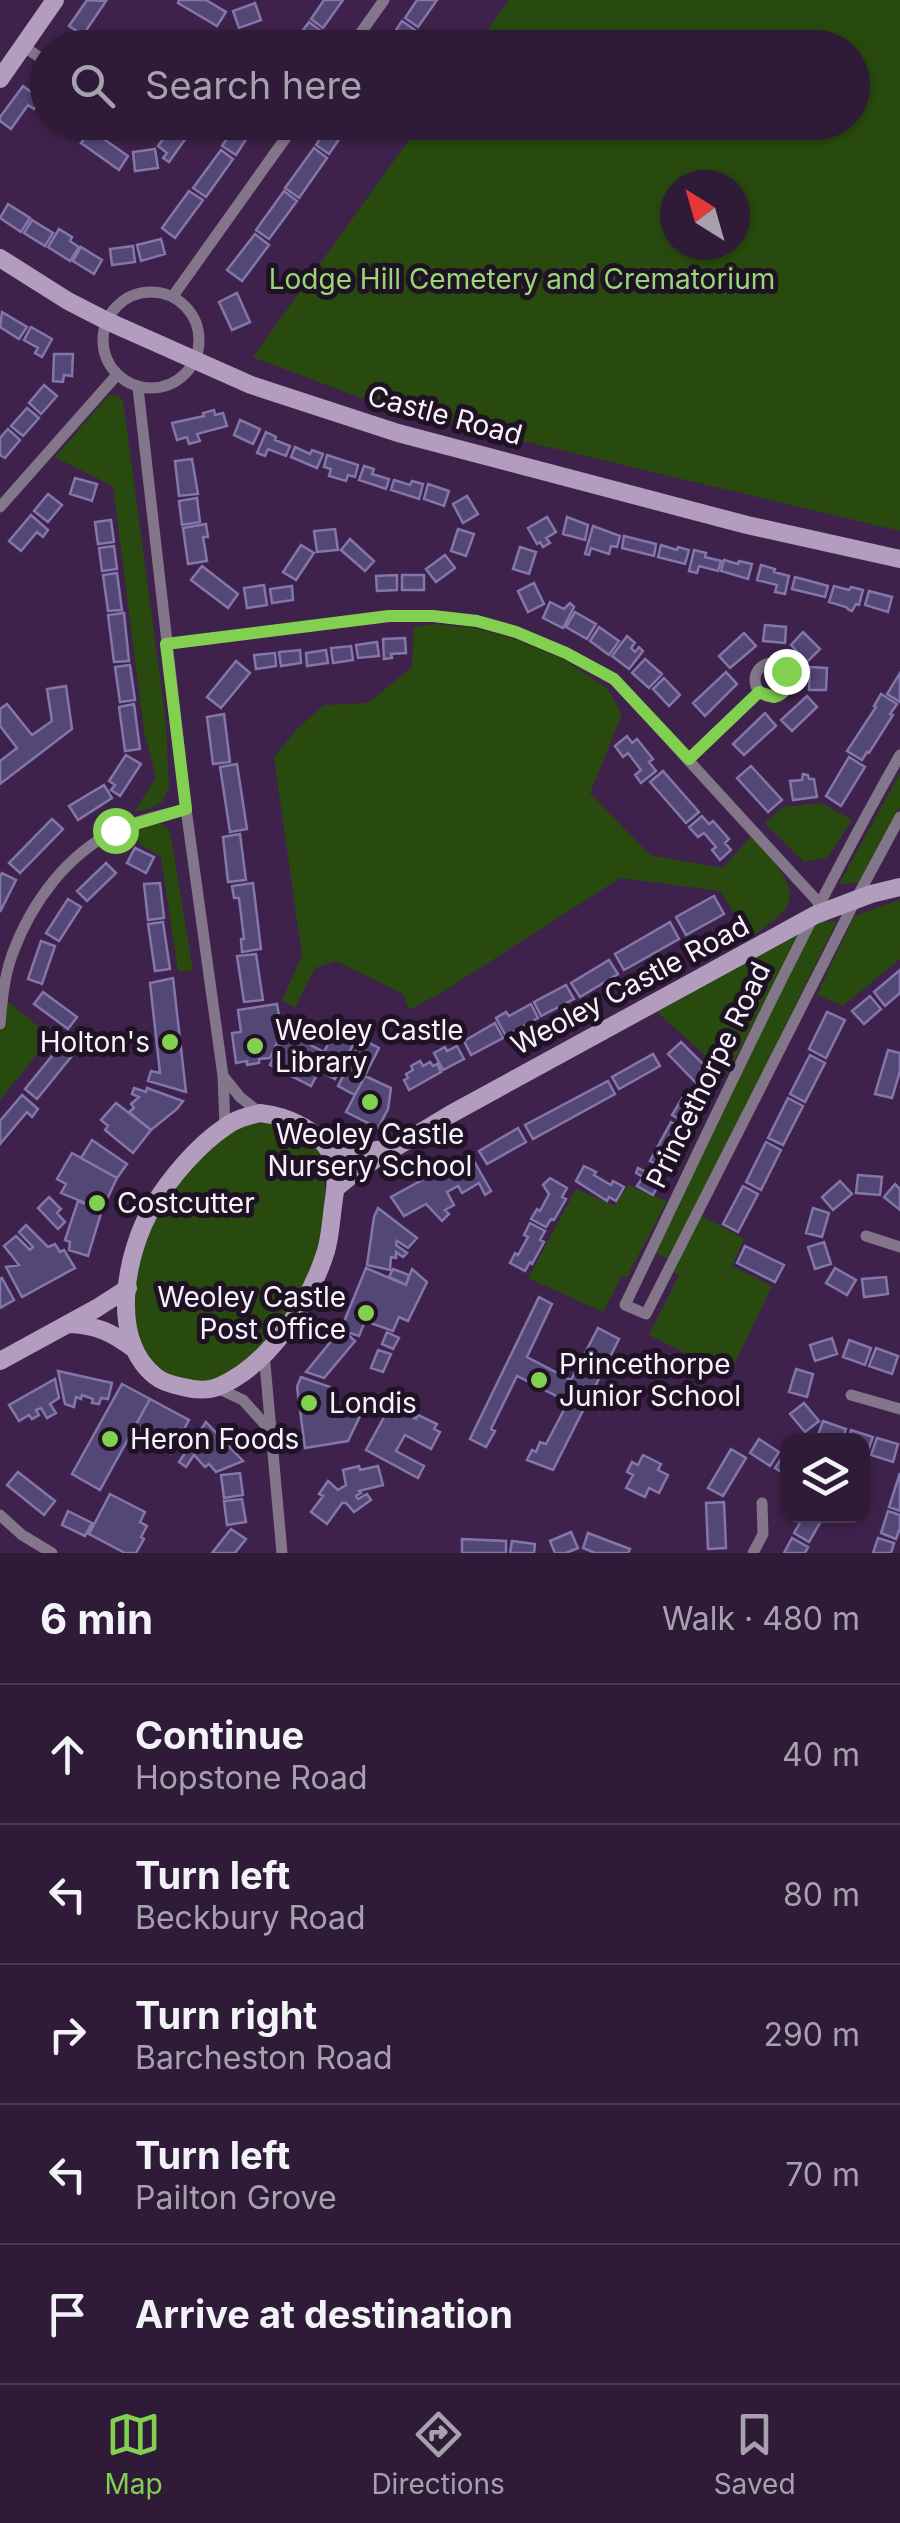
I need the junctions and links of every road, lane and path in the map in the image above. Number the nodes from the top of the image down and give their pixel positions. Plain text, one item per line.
1 (55, 0) edge
2 (384, 0) edge
3 (34, 30) edge
4 (363, 30) edge
5 (30, 36) edge
6 (23, 46) junction
7 (30, 51) edge
8 (0, 79) edge
9 (283, 140) edge
10 (0, 258) edge
11 (172, 296) junction
12 (107, 321) junction
13 (194, 362) junction
14 (116, 376) junction
15 (138, 388) junction
16 (0, 507) edge
17 (900, 558) edge
18 (166, 644) junction
19 (759, 692) dead end
20 (900, 755) edge
21 (689, 759) junction
22 (186, 809) junction
23 (900, 817) edge
24 (900, 887) edge
25 (856, 899) junction
26 (818, 909) junction
27 (0, 1024) edge
28 (223, 1076) junction
29 (260, 1113) junction
30 (225, 1126) junction
31 (327, 1148) junction
32 (392, 1148) junction
33 (336, 1188) junction
34 (866, 1236) dead end
35 (900, 1247) edge
36 (648, 1258) junction
37 (669, 1269) junction
38 (128, 1288) junction
39 (68, 1324) junction
40 (134, 1349) junction
41 (264, 1353) junction
42 (0, 1361) edge
43 (218, 1388) junction
44 (852, 1395) dead end
45 (900, 1409) edge
46 (270, 1430) junction
47 (762, 1503) dead end
48 (0, 1516) edge
49 (52, 1553) edge
50 (282, 1553) edge
51 (753, 1553) edge

1 - 3 street
2 - 4 street
5 - 6 street
6 - 7 street
6 - 8 street
9 - 11 street
10 - 12 street, Castle Road
11 - 12 street
11 - 13 street
12 - 13 street, Castle Road
12 - 14 street
13 - 15 street
13 - 17 street, Castle Road
14 - 15 street
14 - 16 street
15 - 18 street
18 - 21 street
18 - 22 street
19 - 21 street
20 - 26 street, Princethorpe Road
21 - 26 street
22 - 27 street
22 - 28 street
23 - 25 street, Princethorpe Road
24 - 25 street, Weoley Castle Road
25 - 26 street, Weoley Castle Road
25 - 37 street, Princethorpe Road
26 - 32 street, Weoley Castle Road
26 - 36 street, Princethorpe Road
28 - 29 street
28 - 30 street
29 - 30 street
29 - 31 street
30 - 38 street
31 - 32 street, Weoley Castle Road
31 - 33 street
32 - 33 street, Weoley Castle Road
33 - 41 street
34 - 35 street
36 - 37 street
36 - 37 street, Princethorpe Road
38 - 39 street
38 - 40 street
39 - 40 street
39 - 42 street
40 - 43 street
41 - 43 street
41 - 46 street
43 - 46 street
44 - 45 street
46 - 50 street
47 - 51 street
48 - 49 street

